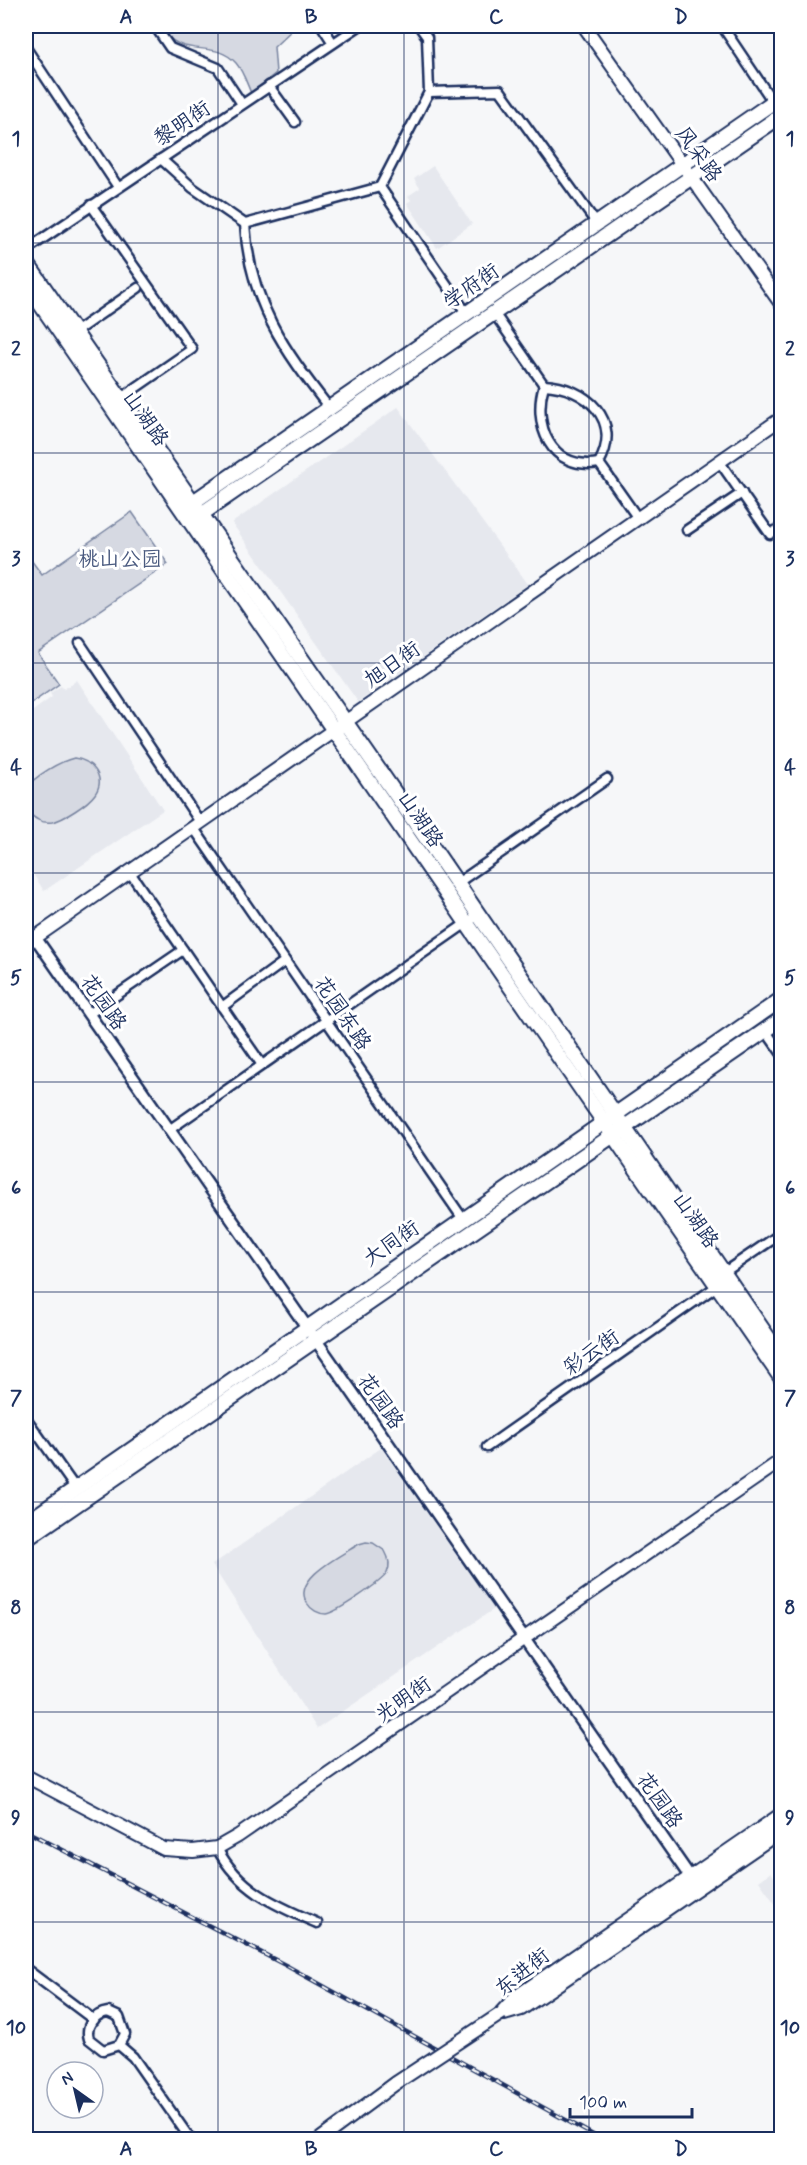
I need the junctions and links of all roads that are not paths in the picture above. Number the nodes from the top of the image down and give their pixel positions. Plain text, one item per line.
1 (155, 26) edge
2 (322, 26) edge
3 (359, 26) edge
4 (420, 26) edge
5 (584, 26) edge
6 (722, 26) edge
7 (333, 43) junction
8 (26, 48) edge
9 (269, 86) junction
10 (429, 92) junction
11 (777, 99) edge
12 (242, 104) junction
13 (782, 115) edge
14 (295, 122) dead end
15 (161, 159) junction
16 (682, 165) junction
17 (692, 177) junction
18 (118, 187) junction
19 (380, 187) junction
20 (91, 206) junction
21 (245, 224) junction
22 (597, 224) junction
23 (26, 250) edge
24 (26, 262) edge
25 (26, 283) edge
26 (138, 288) dead end
27 (782, 305) edge
28 (494, 313) junction
29 (468, 314) junction
30 (75, 332) junction
31 (424, 344) junction
32 (433, 356) junction
33 (544, 385) junction
34 (121, 398) junction
35 (330, 409) junction
36 (782, 418) edge
37 (719, 461) junction
38 (599, 463) junction
39 (742, 493) junction
40 (192, 512) junction
41 (637, 517) junction
42 (782, 527) edge
43 (687, 530) dead end
44 (80, 643) dead end
45 (339, 724) junction
46 (607, 779) dead end
47 (197, 824) junction
48 (129, 871) junction
49 (456, 884) junction
50 (472, 919) junction
51 (30, 941) edge
52 (183, 950) junction
53 (285, 960) junction
54 (782, 999) edge
55 (222, 1007) junction
56 (89, 1014) junction
57 (782, 1019) edge
58 (326, 1021) junction
59 (765, 1030) junction
60 (782, 1054) edge
61 (262, 1065) junction
62 (608, 1118) junction
63 (169, 1130) junction
64 (617, 1133) junction
65 (463, 1220) junction
66 (782, 1233) edge
67 (718, 1280) junction
68 (306, 1328) junction
69 (315, 1341) junction
70 (782, 1358) edge
71 (782, 1379) edge
72 (26, 1418) edge
73 (487, 1447) dead end
74 (782, 1460) edge
75 (76, 1489) junction
76 (26, 1523) edge
77 (26, 1539) edge
78 (524, 1639) junction
79 (26, 1776) edge
80 (782, 1815) edge
81 (782, 1829) edge
82 (217, 1848) junction
83 (693, 1882) junction
84 (317, 1923) dead end
85 (26, 1969) edge
86 (502, 2013) joint
87 (94, 2020) junction
88 (119, 2045) junction
89 (191, 2139) edge
90 (319, 2139) edge

1 - 12 street
2 - 7 street
3 - 7 street, 黎明街
4 - 10 street
5 - 16 main road, 风采路
6 - 11 street
7 - 9 street, 黎明街
8 - 18 street
9 - 12 street, 黎明街
9 - 14 street
10 - 19 street
10 - 22 street
11 - 16 main road, 学府街
12 - 15 street, 黎明街
13 - 17 main road, 学府街
15 - 18 street, 黎明街
15 - 21 street
16 - 17 main road, 风采路
16 - 22 main road, 学府街
17 - 27 main road, 风采路
17 - 28 main road, 学府街
18 - 20 street, 黎明街
19 - 21 street
19 - 29 street
20 - 23 street, 黎明街
20 - 34 street
21 - 35 street
22 - 29 main road, 学府街
24 - 30 main road, 山湖路
25 - 40 main road, 山湖路
26 - 30 street
28 - 32 main road, 学府街
28 - 33 street
29 - 31 main road, 学府街
30 - 34 main road, 山湖路
31 - 32 main road
31 - 35 main road, 学府街
32 - 40 main road, 学府街
33 - 38 street
33 - 38 street
34 - 40 main road, 山湖路
35 - 40 main road, 学府街
36 - 37 main road, 旭日街
37 - 39 street
37 - 41 main road, 旭日街
38 - 41 street
39 - 42 street
39 - 43 street
40 - 45 main road, 山湖路
41 - 45 main road, 旭日街
44 - 47 street, 花园东路
45 - 47 main road, 旭日街
45 - 49 main road, 山湖路
45 - 50 main road, 山湖路
46 - 49 street
47 - 48 main road, 旭日街
47 - 53 street, 花园东路
48 - 51 main road, 旭日街
48 - 52 street
49 - 50 main road, 山湖路
50 - 58 street
50 - 62 main road, 山湖路
51 - 56 street, 花园路
52 - 55 street
52 - 56 street
53 - 55 street
53 - 58 street, 花园东路
54 - 62 main road, 大同街
55 - 61 street
56 - 63 street, 花园路
57 - 59 main road, 大同街
58 - 61 street
58 - 65 street, 花园东路
59 - 60 street
59 - 64 main road, 大同街
61 - 63 street
62 - 64 main road, 山湖路
62 - 65 main road, 大同街
63 - 68 street, 花园路
64 - 67 main road, 山湖路
64 - 69 main road, 大同街
65 - 68 main road, 大同街
66 - 67 street, 彩云街
67 - 70 main road, 山湖路
67 - 71 main road, 山湖路
67 - 73 street, 彩云街
68 - 69 street, 花园路
68 - 75 main road, 大同街
69 - 77 main road, 大同街
69 - 78 street, 花园路
72 - 75 street
74 - 78 main road, 光明街
75 - 76 main road, 大同街
78 - 82 main road, 光明街
78 - 83 street, 花园路
79 - 82 main road, 光明街
80 - 83 main road, 东进街
81 - 83 main road, 东进街
82 - 84 street
83 - 86 main road, 东进街
85 - 87 street
86 - 90 main road, bridge
87 - 88 street
87 - 88 street
88 - 89 street

